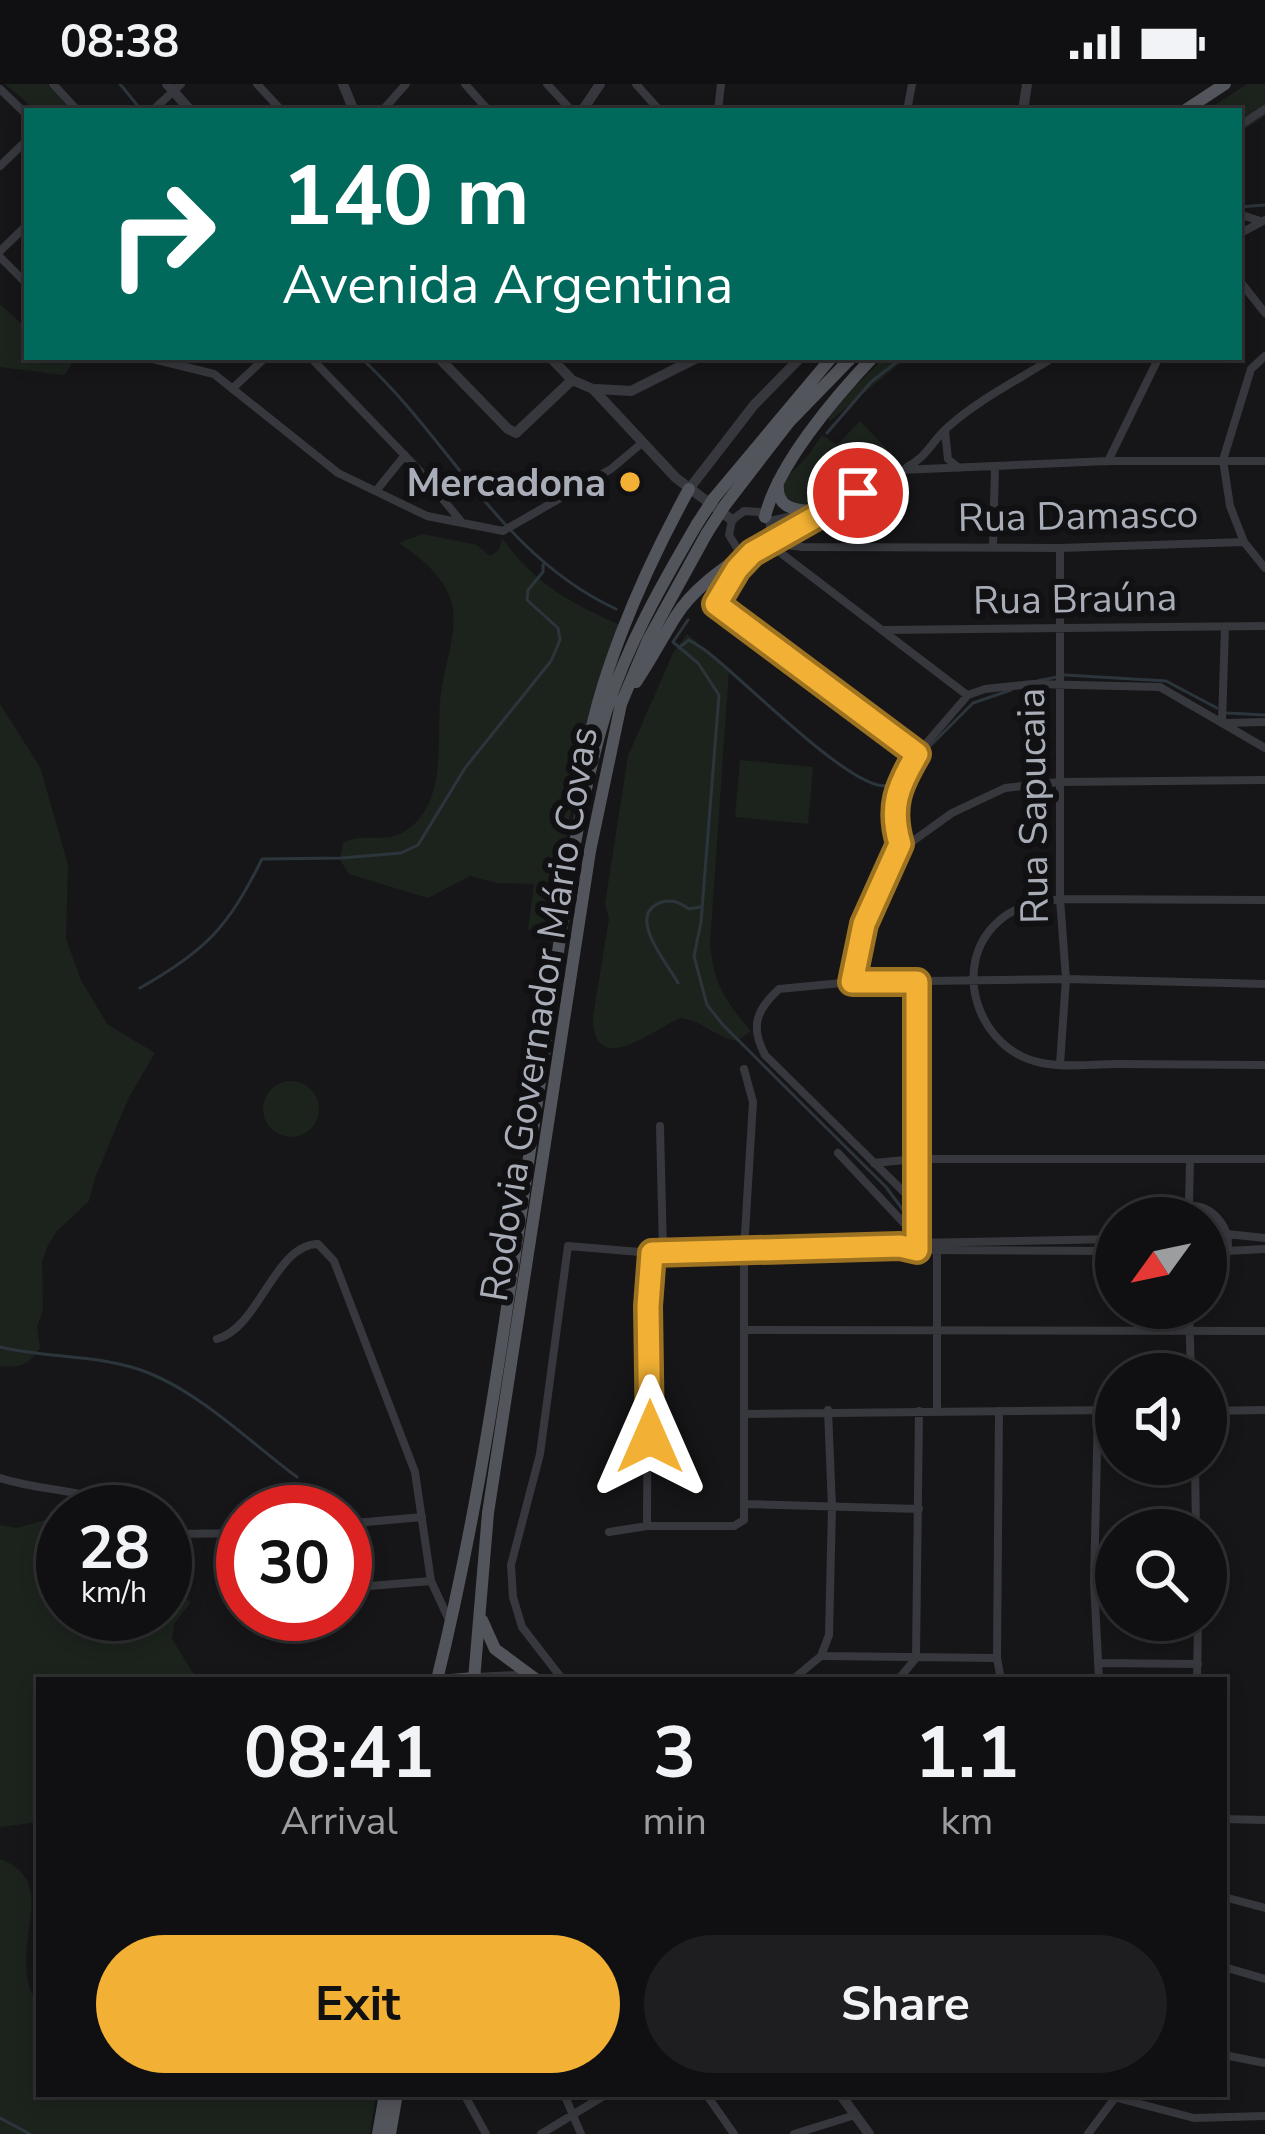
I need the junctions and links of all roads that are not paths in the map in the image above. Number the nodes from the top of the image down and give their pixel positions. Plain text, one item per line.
1 (53, 84) edge
2 (257, 84) edge
3 (406, 84) edge
4 (465, 84) edge
5 (547, 84) edge
6 (636, 84) edge
7 (1225, 84) edge
8 (0, 89) edge
9 (393, 99) junction
10 (75, 108) edge
11 (279, 108) edge
12 (385, 108) edge
13 (401, 108) edge
14 (486, 108) edge
15 (569, 108) edge
16 (657, 108) edge
17 (1189, 108) edge
18 (24, 112) edge
19 (24, 143) edge
20 (0, 166) edge
21 (24, 228) edge
22 (0, 254) edge
23 (24, 281) edge
24 (1242, 284) edge
25 (1265, 313) edge
26 (1265, 356) edge
27 (159, 360) edge
28 (263, 360) edge
29 (313, 360) edge
30 (441, 360) edge
31 (553, 360) edge
32 (692, 360) edge
33 (798, 360) edge
34 (830, 360) edge
35 (849, 360) edge
36 (870, 360) edge
37 (1049, 360) edge
38 (1158, 360) edge
39 (572, 380) junction
40 (233, 388) junction
41 (593, 388) junction
42 (631, 391) junction
43 (612, 407) junction
44 (945, 429) junction
45 (642, 443) junction
46 (405, 455) junction
47 (1223, 460) junction
48 (1108, 461) junction
49 (1265, 461) edge
50 (995, 467) junction
51 (959, 468) junction
52 (900, 470) junction
53 (778, 478) junction
54 (688, 488) junction
55 (376, 491) junction
56 (720, 502) junction
57 (819, 510) junction
58 (767, 519) junction
59 (732, 520) junction
60 (461, 521) junction
61 (793, 527) junction
62 (768, 542) junction
63 (1244, 542) junction
64 (993, 546) junction
65 (803, 547) junction
66 (1060, 548) junction
67 (749, 552) junction
68 (799, 563) junction
69 (1265, 568) edge
70 (659, 602) junction
71 (1265, 626) edge
72 (1060, 627) junction
73 (1225, 627) junction
74 (885, 630) junction
75 (908, 631) junction
76 (643, 637) junction
77 (904, 645) junction
78 (1061, 683) junction
79 (968, 695) junction
80 (1223, 722) junction
81 (1265, 722) edge
82 (1265, 748) edge
83 (917, 754) junction
84 (1265, 780) edge
85 (1059, 782) junction
86 (900, 844) junction
87 (1060, 899) junction
88 (1265, 900) edge
89 (1066, 979) junction
90 (852, 982) junction
91 (917, 982) junction
92 (970, 982) junction
93 (1265, 983) edge
94 (1060, 1064) junction
95 (1265, 1065) edge
96 (744, 1070) dead end
97 (660, 1126) dead end
98 (838, 1153) dead end
99 (916, 1159) junction
100 (1265, 1159) edge
101 (1190, 1160) junction
102 (873, 1163) junction
103 (1189, 1197) edge
104 (917, 1205) junction
105 (1227, 1234) edge
106 (1265, 1238) edge
107 (1095, 1240) edge
108 (917, 1243) junction
109 (936, 1245) junction
110 (744, 1250) junction
111 (1095, 1250) edge
112 (1265, 1250) edge
113 (1227, 1251) edge
114 (657, 1253) junction
115 (744, 1330) junction
116 (937, 1331) junction
117 (1189, 1331) junction
118 (1265, 1331) edge
119 (218, 1340) dead end
120 (1190, 1353) edge
121 (937, 1409) junction
122 (828, 1410) junction
123 (1095, 1410) edge
124 (1265, 1410) edge
125 (919, 1411) junction
126 (1227, 1411) edge
127 (999, 1412) junction
128 (746, 1414) junction
129 (0, 1478) edge
130 (46, 1485) edge
131 (1096, 1485) edge
132 (744, 1504) junction
133 (832, 1508) junction
134 (919, 1509) junction
135 (422, 1517) junction
136 (372, 1522) edge
137 (647, 1526) junction
138 (609, 1532) dead end
139 (430, 1581) junction
140 (372, 1586) edge
141 (478, 1607) junction
142 (451, 1623) junction
143 (1198, 1641) edge
144 (821, 1656) junction
145 (916, 1658) junction
146 (997, 1658) junction
147 (1098, 1664) junction
148 (1198, 1664) junction
149 (438, 1677) edge
150 (474, 1677) edge
151 (531, 1677) edge
152 (561, 1677) edge
153 (796, 1677) edge
154 (900, 1677) edge
155 (1000, 1677) edge
156 (1099, 1677) edge
157 (1197, 1677) edge
158 (1227, 1819) edge
159 (1265, 1820) edge
160 (1227, 1898) edge
161 (1265, 1908) edge
162 (1227, 1968) edge
163 (1265, 1979) edge
164 (1227, 2056) edge
165 (1265, 2063) edge
166 (384, 2097) edge
167 (396, 2097) edge
168 (466, 2097) edge
169 (566, 2097) edge
170 (603, 2097) edge
171 (708, 2097) edge
172 (843, 2097) edge
173 (1116, 2097) edge
174 (1124, 2097) edge
175 (855, 2115) junction
176 (570, 2116) junction
177 (1265, 2116) edge
178 (378, 2134) edge
179 (390, 2134) edge
180 (486, 2134) edge
181 (541, 2134) edge
182 (581, 2134) edge
183 (734, 2134) edge
184 (794, 2134) edge
185 (869, 2134) edge
186 (1088, 2134) edge

1 - 10 street
2 - 11 street
3 - 9 street
4 - 14 street
5 - 15 street
6 - 16 street
7 - 17 main road
8 - 18 street
9 - 12 street
9 - 13 street
19 - 20 street
21 - 22 street
22 - 23 street
24 - 25 street
26 - 47 street
27 - 40 street
28 - 40 street
29 - 46 street
30 - 39 street
31 - 39 street
32 - 42 street
33 - 54 street
34 - 56 main road, Rodovia Governador Mário Covas
35 - 56 main road, Rodovia Governador Mário Covas
36 - 53 main road
37 - 44 street
38 - 48 street
39 - 41 street
40 - 55 street
41 - 42 street
41 - 43 street
42 - 43 street
43 - 45 street
44 - 51 street
44 - 52 street
45 - 54 street
45 - 60 street
46 - 55 street
46 - 60 street
47 - 48 street
47 - 49 street
47 - 63 street
48 - 50 street
50 - 51 street
50 - 64 street
51 - 52 street
52 - 57 street
53 - 57 main road
53 - 58 main road
54 - 59 street
54 - 70 main road
55 - 60 street
56 - 70 main road, Rodovia Governador Mário Covas, bridge
57 - 58 street
57 - 61 street
58 - 59 street
58 - 62 street
59 - 67 street
61 - 62 street
61 - 65 street
62 - 65 street, Rua Damasco
62 - 67 street
62 - 68 street
63 - 66 street, Rua Damasco
63 - 69 street
64 - 65 street, Rua Damasco
64 - 66 street, Rua Damasco
65 - 68 street
66 - 72 street, Rua Sapucaia
67 - 70 main road
67 - 83 street
68 - 74 street
70 - 76 main road, Rodovia Governador Mário Covas
70 - 76 main road
71 - 73 street, Rua Braúna
72 - 73 street, Rua Braúna
72 - 75 street, Rua Braúna
72 - 78 street, Rua Sapucaia
73 - 80 street
74 - 75 street, Rua Braúna
74 - 77 street
75 - 77 street
76 - 141 main road, Rodovia Governador Mário Covas
76 - 142 main road, Rodovia Governador Mário Covas
77 - 79 street
78 - 79 street
78 - 80 street
78 - 85 street, Rua Sapucaia
79 - 83 street
80 - 81 street
80 - 82 street
83 - 86 street
84 - 85 street
85 - 86 street
85 - 87 street, Rua Sapucaia
86 - 90 street
87 - 88 street
87 - 89 street, Rua Sapucaia
87 - 92 street
89 - 92 street
89 - 93 street
89 - 94 street, Rua Sapucaia
90 - 91 street
90 - 102 street
91 - 92 street
91 - 99 street
92 - 94 street
94 - 95 street
96 - 110 street
97 - 114 street
98 - 108 street
99 - 101 street
99 - 102 street
99 - 104 street
100 - 101 street
101 - 103 street
102 - 104 street
104 - 108 street
105 - 106 street
107 - 109 street
108 - 109 street
108 - 110 street
109 - 111 street
109 - 116 street
110 - 114 street
110 - 115 street
112 - 113 street
114 - 137 street
114 - 152 street
115 - 116 street
115 - 128 street
116 - 117 street
116 - 121 street
117 - 118 street
117 - 120 street
119 - 135 street
121 - 125 street
121 - 127 street
122 - 125 street
122 - 128 street
122 - 133 street
123 - 127 street
124 - 126 street
125 - 134 street
127 - 146 street
128 - 132 street
129 - 130 street
131 - 147 street
132 - 133 street
132 - 137 street
133 - 134 street
133 - 144 street
134 - 145 street
135 - 136 street
135 - 139 street
137 - 138 street
139 - 140 street
139 - 142 street
141 - 150 main road, Rodovia Governador Mário Covas
141 - 151 main road
142 - 149 main road, Rodovia Governador Mário Covas
143 - 148 street
144 - 145 street
144 - 153 street
145 - 146 street
145 - 154 street
146 - 155 street
147 - 148 street
147 - 156 street
148 - 157 street
158 - 159 street
160 - 161 street
162 - 163 street
164 - 165 street
166 - 178 main road
167 - 179 main road
168 - 180 street
169 - 176 street
170 - 176 street
171 - 183 street
172 - 175 street
173 - 186 street
174 - 177 street
175 - 184 street
175 - 185 street
176 - 181 street
176 - 182 street

